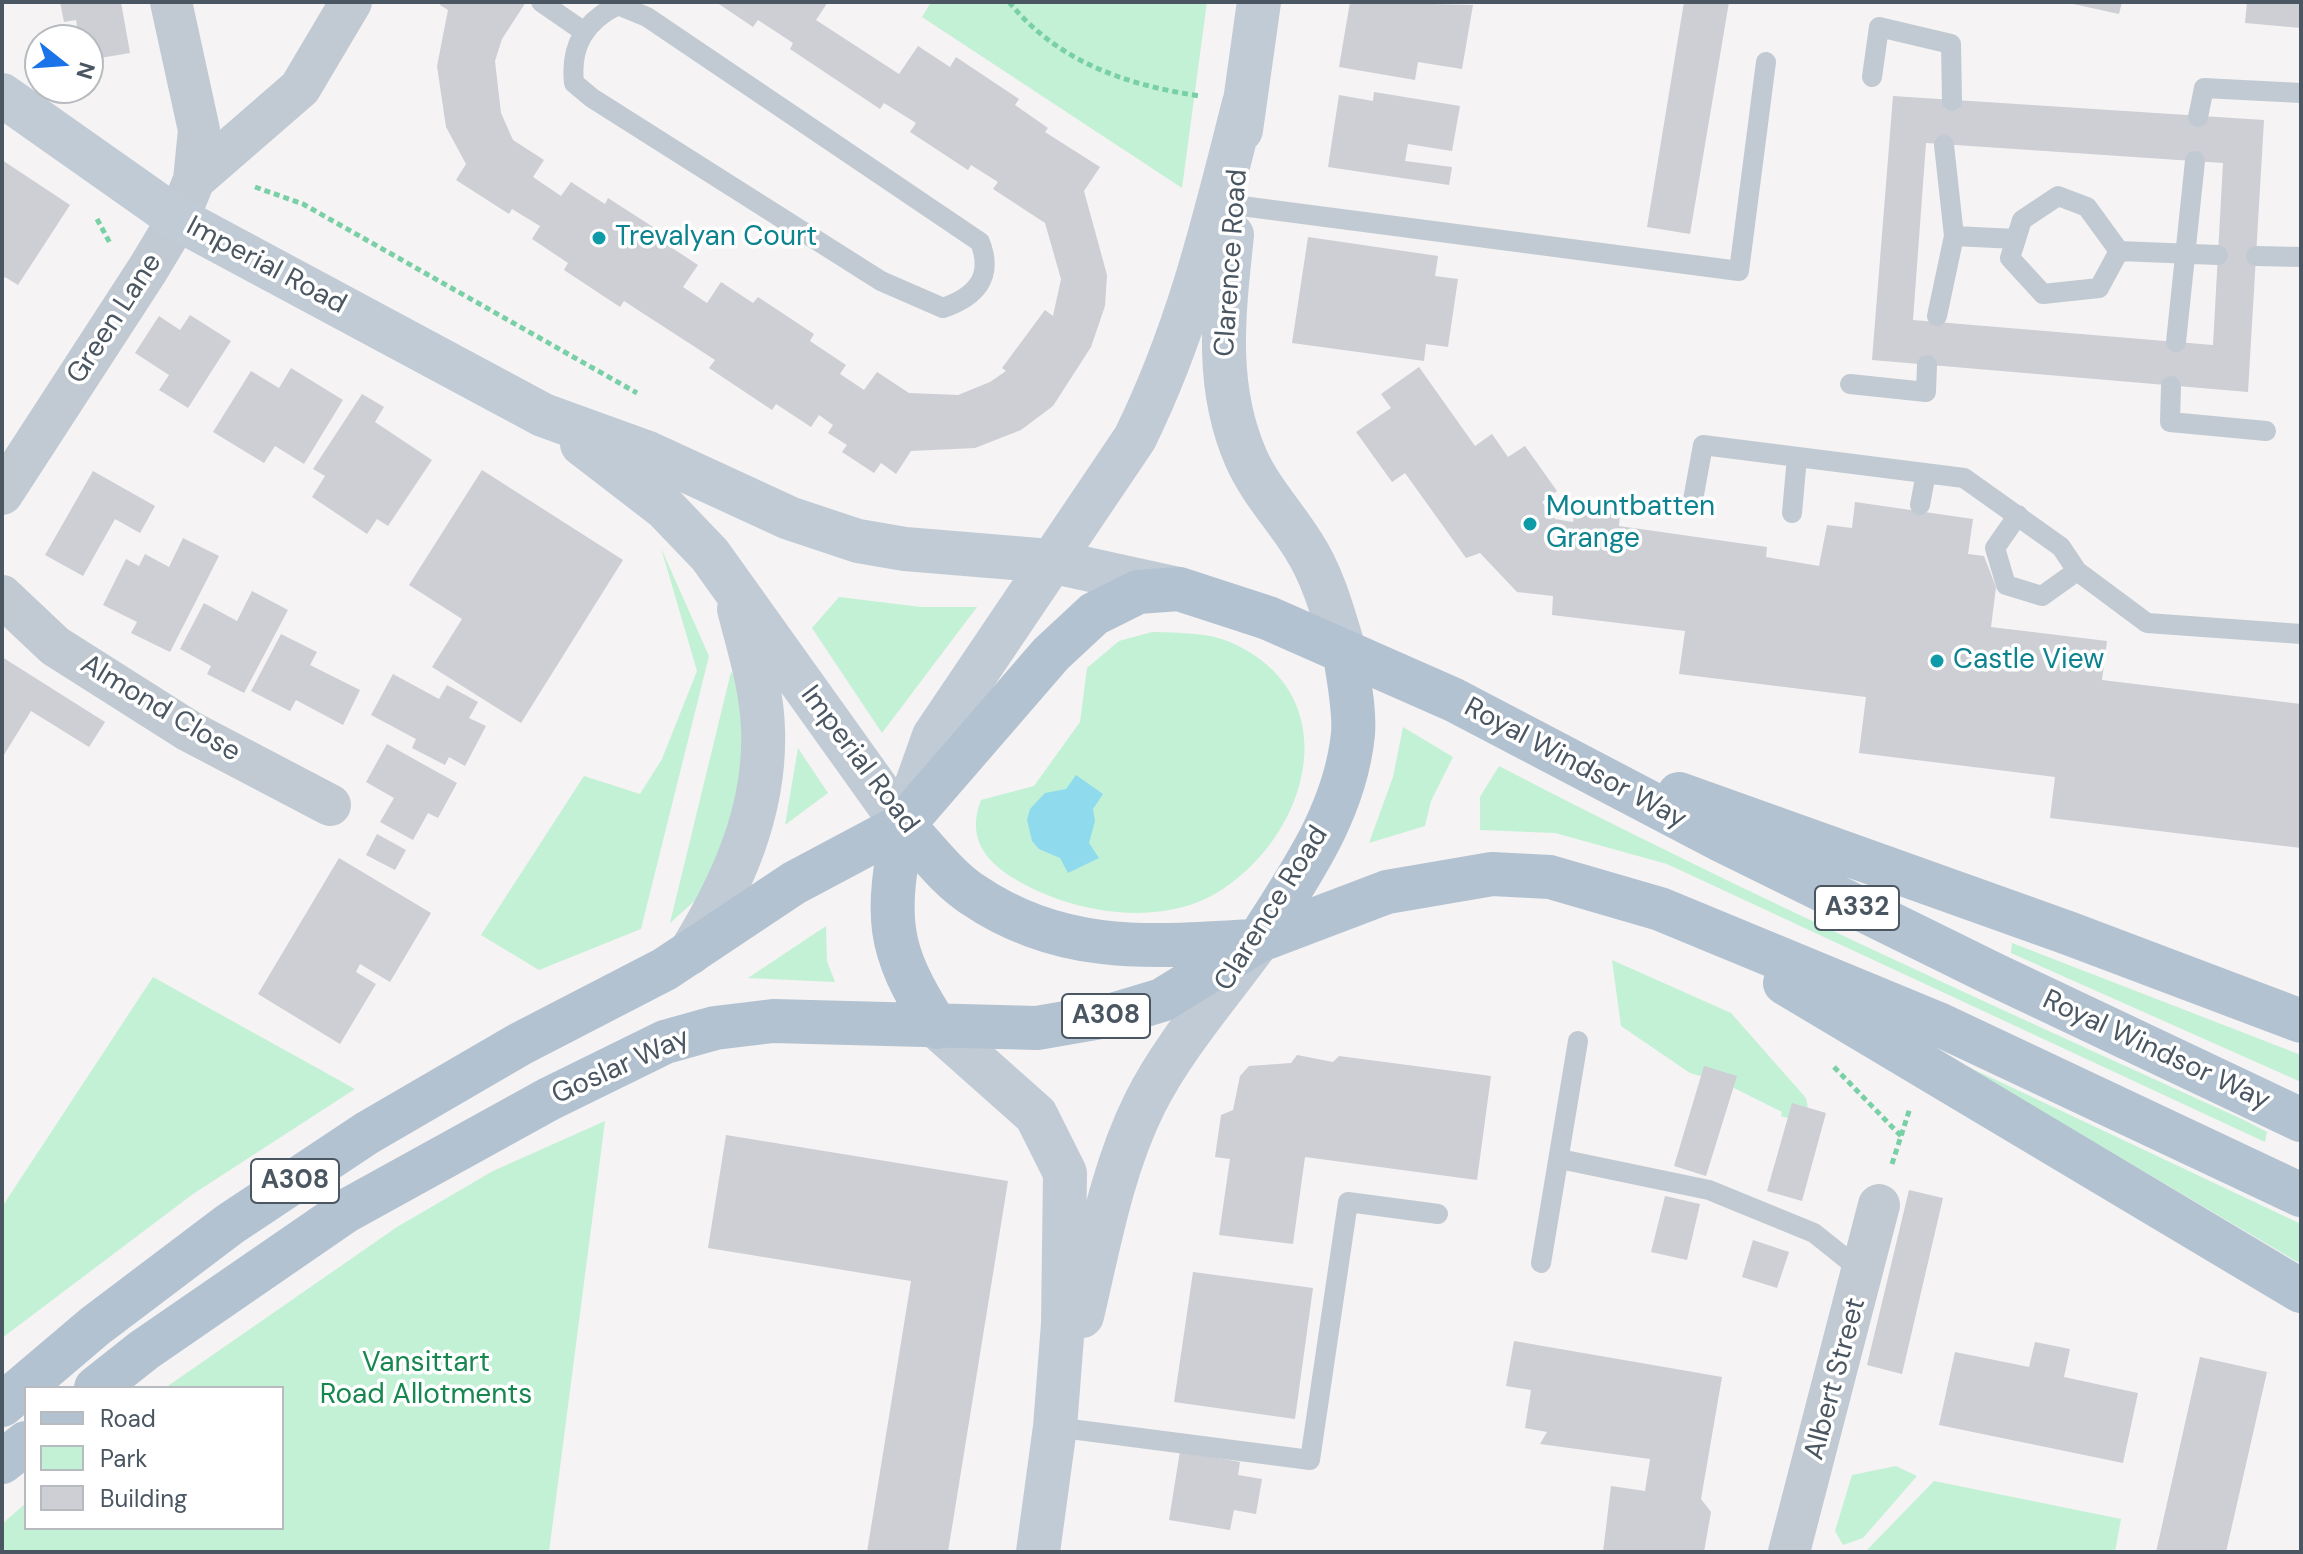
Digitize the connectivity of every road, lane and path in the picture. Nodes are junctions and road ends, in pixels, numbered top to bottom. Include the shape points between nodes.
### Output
1 (171, 2) edge
2 (351, 2) edge
3 (541, 2) edge
4 (1009, 2) edge
5 (1259, 2) edge
6 (583, 31) junction
7 (1766, 62) dead end
8 (1872, 77) dead end
9 (2301, 93) edge
10 (2, 95) edge
11 (1952, 101) dead end
12 (1244, 103) junction
13 (2198, 117) dead end
14 (1944, 145) dead end
15 (2195, 161) dead end
16 (186, 200) junction
17 (1234, 205) junction
18 (1954, 236) junction
19 (2016, 239) junction
20 (2119, 251) junction
21 (2185, 254) junction
22 (2218, 255) dead end
23 (2256, 256) dead end
24 (2301, 257) edge
25 (1937, 316) dead end
26 (2176, 342) dead end
27 (1927, 365) dead end
28 (1850, 384) dead end
29 (2171, 386) dead end
30 (637, 393) dead end
31 (543, 415) junction
32 (2266, 431) dead end
33 (1797, 457) junction
34 (1926, 473) junction
35 (2, 494) edge
36 (1693, 500) dead end
37 (1920, 505) dead end
38 (1792, 513) dead end
39 (2018, 515) junction
40 (1050, 561) junction
41 (2077, 571) junction
42 (733, 585) junction
43 (1179, 589) junction
44 (2, 596) edge
45 (2301, 634) edge
46 (1345, 653) junction
47 (1560, 753) junction
48 (330, 805) dead end
49 (893, 812) junction
50 (1693, 924) junction
51 (1258, 941) junction
52 (690, 953) junction
53 (2301, 1021) edge
54 (937, 1027) junction
55 (1578, 1041) dead end
56 (1914, 1095) dead end
57 (2301, 1120) edge
58 (1560, 1159) junction
59 (2301, 1195) edge
60 (1879, 1205) joint
61 (1438, 1214) dead end
62 (1541, 1263) dead end
63 (1864, 1273) junction
64 (2301, 1291) edge
65 (24, 1386) edge
66 (24, 1386) edge
67 (99, 1386) edge
68 (2, 1405) edge
69 (1055, 1427) junction
70 (24, 1445) edge
71 (2, 1462) edge
72 (1038, 1552) edge
73 (1789, 1552) edge

1 - 16 street via 199,130
2 - 16 street, Green Lane via 300,88
3 - 6 lane
4 - 12 path via 1078,62 1150,88
5 - 12 main road, Clarence Road
6 - 6 lane via 599,14 618,5 647,17 854,156 980,242 983,277 974,294 943,308 893,287 592,98 574,83 572,62
7 - 17 lane via 1739,271
8 - 11 lane via 1879,27 1951,44
9 - 13 lane via 2204,88
10 - 16 main road, Imperial Road
12 - 17 main road, Clarence Road
12 - 40 main road, Clarence Road via 1178,344 1135,438
14 - 18 lane
15 - 21 lane
16 - 30 path via 258,187 303,204
16 - 31 main road, Imperial Road
16 - 35 street, Green Lane
17 - 46 main road, Clarence Road via 1222,339 1226,396 1246,459 1306,549
18 - 19 lane
18 - 25 lane
19 - 20 lane via 2022,220 2058,196 2087,207
19 - 20 lane via 2010,258 2043,294 2099,288
20 - 21 lane
21 - 22 lane
21 - 26 lane
23 - 24 lane
27 - 28 lane via 1926,392
29 - 32 lane via 2170,422
31 - 40 main road, Imperial Road via 648,453 789,518 858,541
31 - 42 main road, Imperial Road via 665,508
33 - 34 lane
33 - 36 lane via 1703,445
33 - 38 lane
34 - 37 lane
34 - 39 lane via 1964,478
39 - 41 lane via 2061,547
39 - 41 lane via 1995,548 2006,585 2042,596
40 - 43 main road, Imperial Road
40 - 49 main road, Clarence Road via 934,736
41 - 45 lane via 2147,623
42 - 49 main road, Imperial Road
42 - 52 main road via 759,693 760,777 747,842 734,875
43 - 46 main road, Royal Windsor Way via 1268,618
43 - 49 main road, Royal Windsor Way via 1138,592 1094,614
44 - 48 street, Almond Close via 55,646 189,731
46 - 47 main road, Royal Windsor Way / A332
46 - 51 main road, Clarence Road via 1353,733 1341,790 1317,847
47 - 53 main road
47 - 57 main road, Royal Windsor Way / A332 via 1762,861
49 - 51 main road, Imperial Road via 971,893 1011,917 1056,934 1146,948
49 - 52 main road, A308
49 - 54 main road via 892,928 908,983
50 - 51 main road, A332 via 1550,877 1492,874 1387,892
50 - 59 main road, A332 via 1936,1023
50 - 64 main road via 1831,1013
51 - 54 main road, Goslar Way / A308 via 1162,1000 1112,1015 1037,1028
51 - 69 main road, Clarence Road via 1166,1066 1128,1141
52 - 66 main road, A308 via 367,1133 230,1224
54 - 67 main road, Goslar Way / A308 via 773,1021 715,1028 665,1042 346,1211
54 - 69 main road, Clarence Road via 1036,1115 1065,1173
55 - 58 lane
56 - 60 path
58 - 62 lane
58 - 63 lane via 1709,1190 1814,1233
60 - 63 street, Albert Street
61 - 69 lane via 1348,1202 1310,1460
63 - 73 street, Albert Street
65 - 68 main road, A308
69 - 72 main road, Clarence Road
70 - 71 main road

